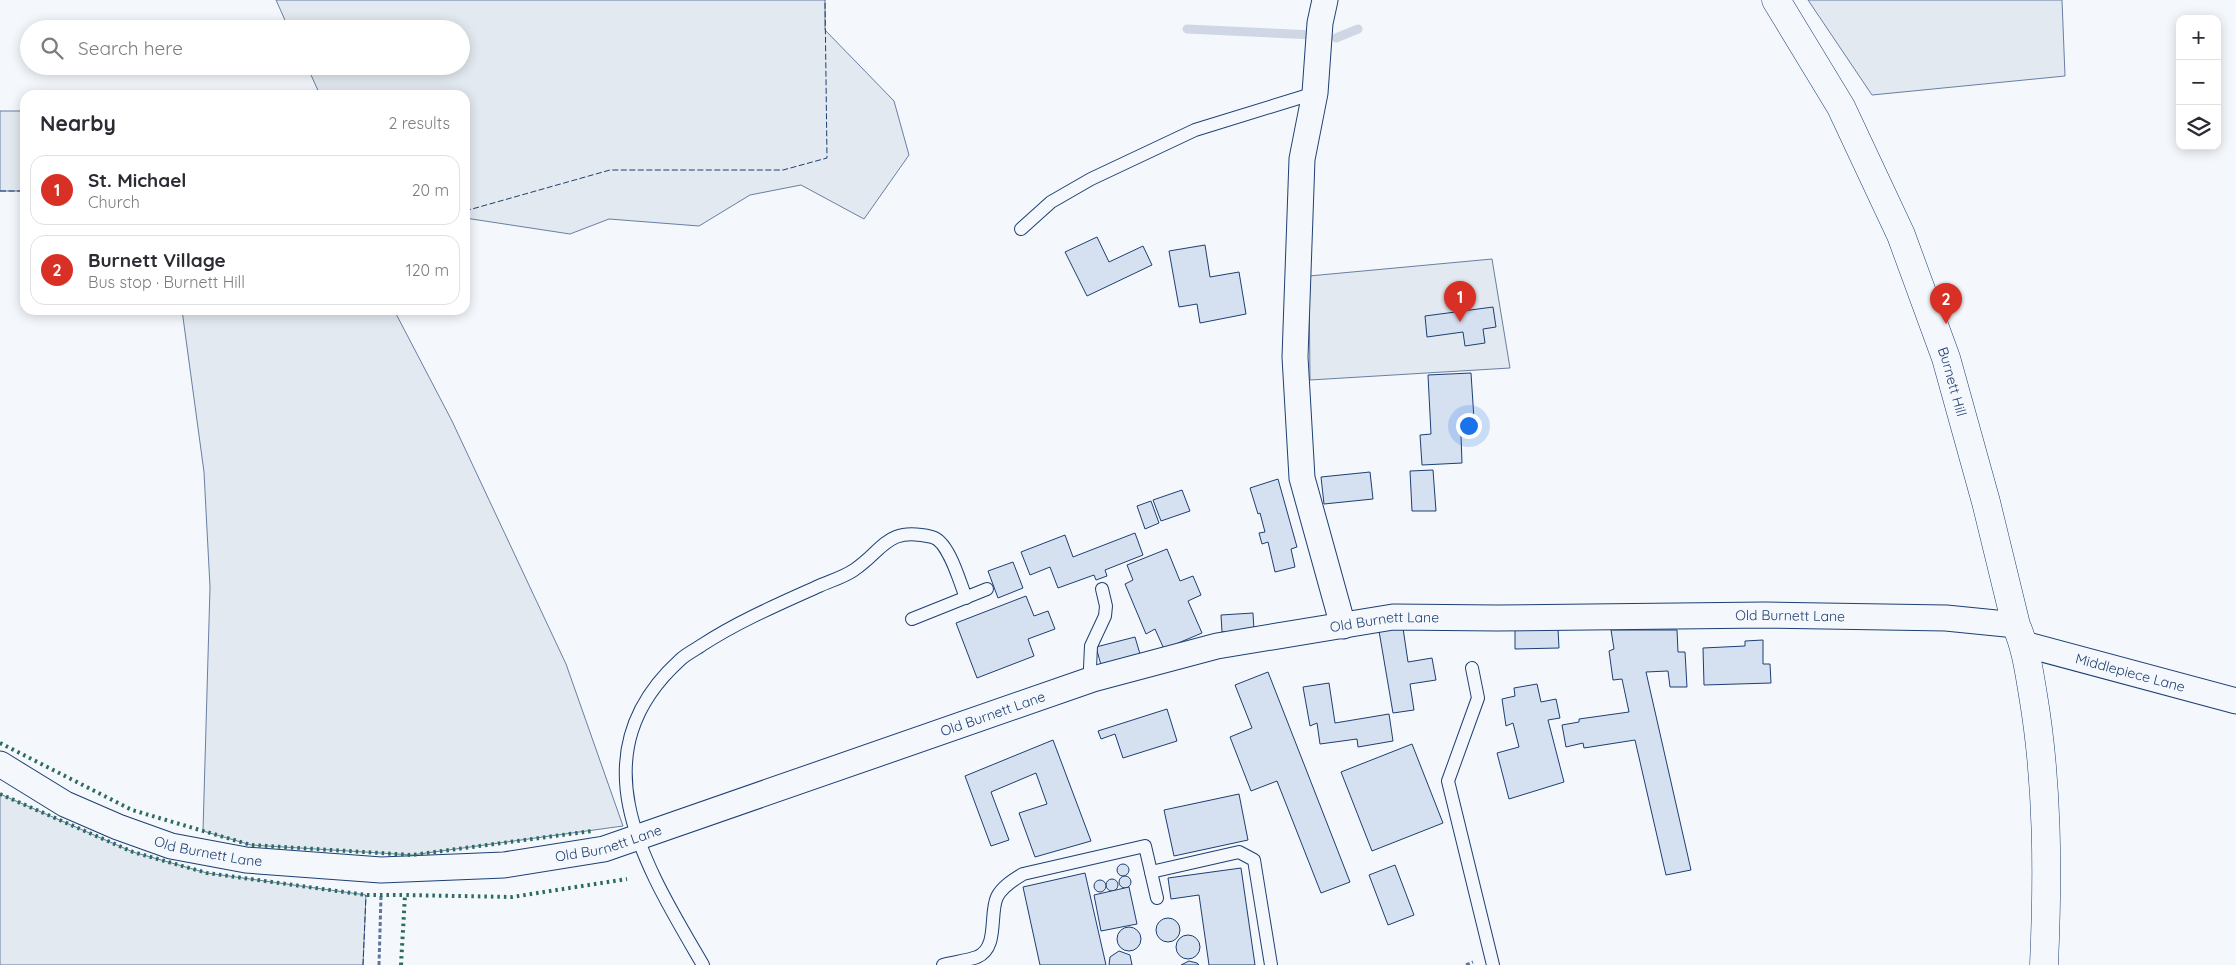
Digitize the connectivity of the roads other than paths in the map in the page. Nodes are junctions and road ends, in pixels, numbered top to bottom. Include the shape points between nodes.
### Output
1 (1325, 0) edge
2 (1776, 0) edge
3 (1315, 93) junction
4 (1022, 229) dead end
5 (987, 589) dead end
6 (1102, 589) dead end
7 (966, 598) junction
8 (912, 619) dead end
9 (1343, 626) junction
10 (2020, 635) junction
11 (1472, 668) dead end
12 (1093, 679) junction
13 (2236, 700) edge
14 (0, 764) edge
15 (637, 838) junction
16 (1151, 872) junction
17 (1157, 898) dead end
18 (703, 965) edge
19 (943, 965) edge
20 (1270, 965) edge
21 (1493, 965) edge
22 (2044, 965) edge

1 - 3 street via 1320,23
2 - 10 main road, Burnett Hill via 1841,107 1901,236 1946,358
3 - 4 lane via 1187,134 1091,179 1052,202
3 - 9 street via 1302,159 1294,357 1302,478
5 - 7 lane
6 - 12 lane via 1105,616 1091,646
7 - 8 lane
7 - 15 lane via 948,551 934,537 906,534 884,542 854,570 732,625 680,659 646,700 628,740 624,762
9 - 10 street, Old Burnett Lane via 1393,616 1765,615 1946,618
9 - 12 street, Old Burnett Lane via 1217,646
10 - 13 street, Middlepiece Lane
10 - 22 main road, Burnett Hill via 2039,729 2048,871
11 - 21 lane via 1478,698 1448,781
12 - 15 street, Old Burnett Lane
14 - 15 street, Old Burnett Lane via 64,804 118,827 171,846 246,860 380,870 504,865 604,849
15 - 18 lane via 655,883
16 - 17 lane
16 - 19 lane via 1145,846 1023,874 998,896 993,912 994,928 988,945 978,957
16 - 20 lane via 1239,852 1254,860

